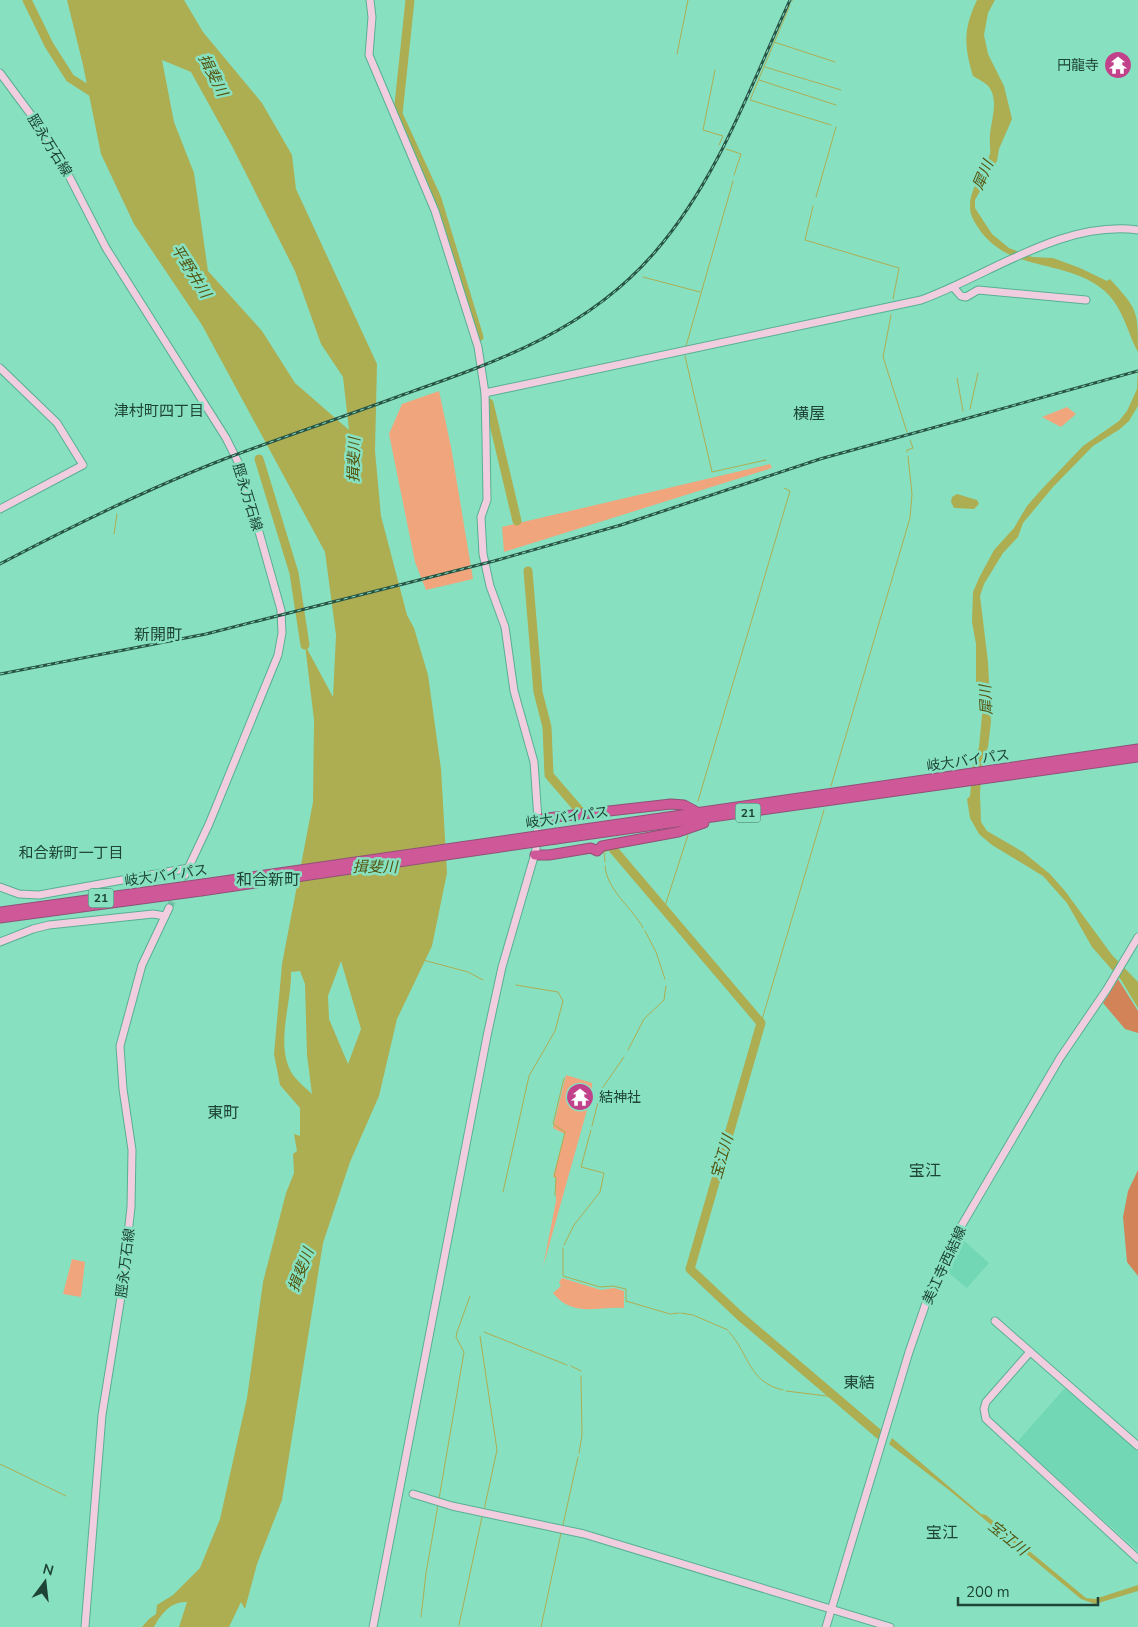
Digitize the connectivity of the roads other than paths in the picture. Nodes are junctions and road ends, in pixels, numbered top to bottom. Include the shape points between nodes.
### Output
1 (370, 0) edge
2 (0, 73) edge
3 (1138, 230) edge
4 (954, 288) junction
5 (1086, 300) dead end
6 (0, 368) edge
7 (485, 394) junction
8 (0, 509) edge
9 (1138, 750) edge
10 (1138, 757) edge
11 (1026, 769) junction
12 (938, 782) junction
13 (697, 812) junction
14 (538, 819) junction
15 (710, 819) junction
16 (557, 836) junction
17 (535, 854) junction
18 (189, 868) junction
19 (185, 875) tunnel mouth
20 (0, 887) edge
21 (202, 888) junction
22 (169, 908) tunnel mouth
23 (0, 912) edge
24 (165, 916) junction
25 (0, 918) edge
26 (1138, 937) edge
27 (0, 942) edge
28 (995, 1321) dead end
29 (1030, 1352) junction
30 (1138, 1446) edge
31 (413, 1494) dead end
32 (1138, 1559) edge
33 (832, 1609) junction
34 (85, 1627) edge
35 (372, 1627) edge
36 (826, 1627) edge
37 (890, 1627) edge

1 - 7 street via 370,55 450,254 478,347
2 - 18 street, 脛永万石線 via 52,143 106,248 226,438 241,468 281,610 282,633 278,654
3 - 4 street via 1115,228 1076,233
4 - 5 street via 966,297 978,290
4 - 7 street via 870,312
6 - 8 street via 57,423 83,465
7 - 14 street via 487,500 482,516 483,554 490,586 505,627 514,692 530,744
9 - 11 highway, 岐大バイパス / 21
10 - 11 highway, 岐大バイパス / 21
11 - 12 highway, 岐大バイパス / 21
12 - 13 highway, 岐大バイパス / 21
12 - 15 highway, 岐大バイパス / 21
13 - 14 highway via 684,805 671,804
13 - 16 highway, 岐大バイパス / 21
14 - 17 street
15 - 16 highway, 岐大バイパス / 21
15 - 17 highway via 678,832 602,846 597,851 591,848
16 - 21 highway, 岐大バイパス / 21, bridge
17 - 35 street via 502,967 487,1036
18 - 19 street, 脛永万石線
18 - 20 street via 39,896 19,894
21 - 23 highway, 岐大バイパス / 21
21 - 25 highway, 岐大バイパス / 21
22 - 24 street, 脛永万石線
24 - 27 street via 153,914 49,925
24 - 34 street, 脛永万石線 via 142,965 120,1046 132,1150 132,1207 102,1415
26 - 33 street, 美江寺西結線 via 1060,1058 956,1235 926,1303
28 - 29 street
29 - 30 street
29 - 32 street via 986,1402 986,1419
31 - 33 street via 452,1506 577,1532
33 - 36 street, 美江寺西結線
33 - 37 street

